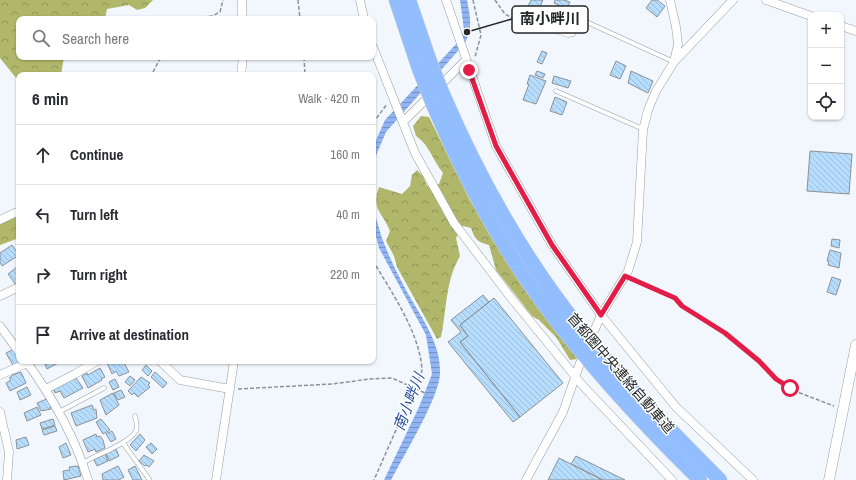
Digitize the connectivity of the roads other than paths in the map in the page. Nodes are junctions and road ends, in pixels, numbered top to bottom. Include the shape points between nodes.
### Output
1 (242, 0) edge
2 (360, 0) edge
3 (396, 0) edge
4 (409, 0) edge
5 (446, 0) edge
6 (670, 0) edge
7 (733, 0) edge
8 (766, 0) edge
9 (808, 15) edge
10 (242, 16) edge
11 (363, 16) edge
12 (541, 26) road end
13 (844, 27) edge
14 (856, 31) edge
15 (376, 54) edge
16 (243, 60) edge
17 (466, 60) junction
18 (674, 62) junction
19 (241, 72) edge
20 (556, 91) dead end
21 (437, 97) junction
22 (404, 121) junction
23 (643, 130) junction
24 (16, 212) edge
25 (0, 220) edge
26 (16, 288) edge
27 (0, 296) edge
28 (601, 315) junction
29 (0, 326) edge
30 (595, 329) dead end
31 (856, 345) edge
32 (16, 348) edge
33 (580, 362) dead end
34 (22, 364) edge
35 (27, 364) edge
36 (92, 364) edge
37 (163, 364) edge
38 (234, 364) edge
39 (0, 375) edge
40 (575, 375) junction
41 (104, 388) dead end
42 (46, 389) junction
43 (230, 389) junction
44 (59, 412) junction
45 (0, 414) edge
46 (135, 416) dead end
47 (123, 443) junction
48 (82, 463) junction
49 (149, 479) dead end
50 (7, 480) edge
51 (88, 480) edge
52 (216, 480) edge
53 (526, 480) edge
54 (672, 480) edge
55 (700, 480) edge
56 (720, 480) edge
57 (753, 480) edge
58 (829, 480) edge

1 - 10 street
2 - 11 street
3 - 21 highway, 首都圏中央連絡自動車道, bridge via 418,69
4 - 21 highway, 首都圏中央連絡自動車道, bridge via 429,59
5 - 17 street
6 - 18 street via 677,38
7 - 18 street
8 - 9 street
12 - 18 lane via 568,35 573,34 578,18
13 - 14 street
15 - 22 street
16 - 19 street
17 - 22 street
17 - 28 street via 496,146 552,245
18 - 23 street via 656,91
20 - 23 lane
21 - 55 highway, 首都圏中央連絡自動車道 via 448,139 488,218 543,303 619,395
21 - 56 highway, 首都圏中央連絡自動車道 via 527,253 578,326 629,386
22 - 40 street via 415,153 454,223
23 - 28 street via 636,242 625,276
24 - 25 street
26 - 27 street
28 - 30 street
28 - 57 street via 676,407
29 - 32 street
31 - 58 street
33 - 40 street
34 - 39 street
35 - 42 street
36 - 42 street
37 - 43 street via 180,380
38 - 43 street
40 - 53 street via 563,412
40 - 54 street
41 - 44 lane
42 - 44 street
43 - 52 street
44 - 48 street
45 - 50 street via 9,452
46 - 47 lane via 136,431
47 - 48 lane
47 - 49 lane
48 - 51 street

